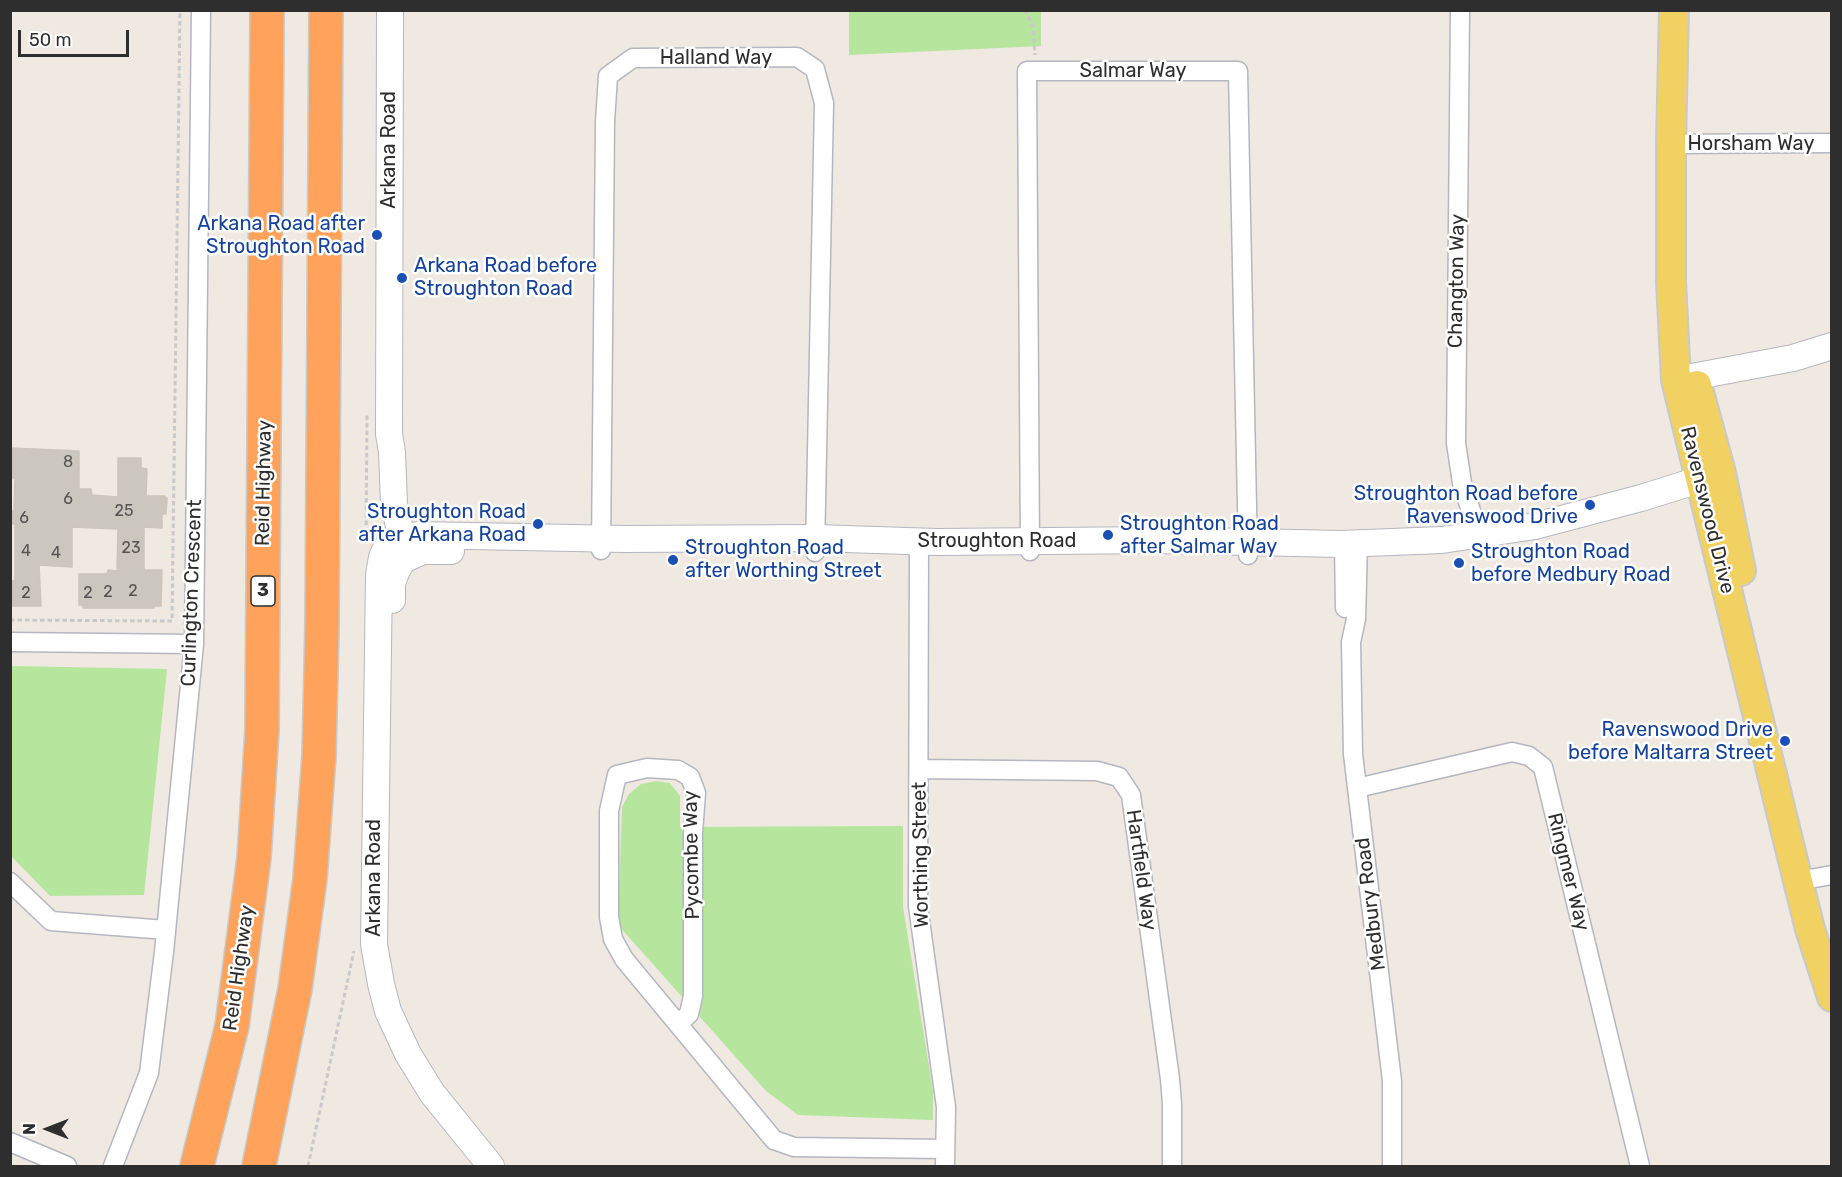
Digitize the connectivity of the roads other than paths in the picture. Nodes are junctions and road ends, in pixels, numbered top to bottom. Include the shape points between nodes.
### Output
1 (201, 10) edge
2 (267, 10) edge
3 (326, 10) edge
4 (390, 10) edge
5 (1460, 10) edge
6 (1674, 10) edge
7 (1690, 10) edge
8 (1832, 143) edge
9 (1680, 144) junction
10 (1832, 346) edge
11 (1832, 359) edge
12 (1687, 388) junction
13 (1713, 486) junction
14 (1481, 542) junction
15 (601, 544) junction
16 (815, 545) junction
17 (1030, 547) junction
18 (919, 548) junction
19 (1248, 549) junction
20 (399, 550) junction
21 (1351, 550) junction
22 (10, 642) edge
23 (194, 644) junction
24 (920, 769) junction
25 (1357, 788) junction
26 (1813, 878) edge
27 (10, 882) edge
28 (166, 930) junction
29 (1832, 952) edge
30 (1832, 997) edge
31 (678, 1024) junction
32 (10, 1142) edge
33 (945, 1158) edge
34 (67, 1167) edge
35 (113, 1167) edge
36 (197, 1167) edge
37 (259, 1167) edge
38 (491, 1167) edge
39 (509, 1167) edge
40 (1172, 1167) edge
41 (1392, 1167) edge
42 (1640, 1167) edge

1 - 23 street, Curlington Crescent
2 - 36 highway, Reid Highway / 3 via 260,753 254,858 232,1026
3 - 37 highway via 318,756 310,879 295,988
4 - 20 street, Arkana Road via 389,434 382,451 387,525
5 - 14 street, Changton Way via 1455,443 1462,483
6 - 9 main road, Ravenswood Drive
7 - 9 main road, Ravenswood Drive
8 - 9 street, Horsham Way
9 - 12 main road, Ravenswood Drive via 1672,327
10 - 12 street
11 - 12 street
12 - 13 main road, Ravenswood Drive
13 - 14 street, Stroughton Road via 1524,540
13 - 26 main road, Ravenswood Drive
14 - 21 street, Stroughton Road via 1418,554
15 - 16 street, Stroughton Road
15 - 16 street, Halland Way via 608,76 633,58 797,57 815,69 824,103
15 - 20 street, Stroughton Road
16 - 18 street, Stroughton Road
17 - 18 street, Stroughton Road
17 - 19 street, Stroughton Road
17 - 19 street, Salmar Way via 1027,71 1238,71
18 - 24 street, Worthing Street
19 - 21 street, Stroughton Road
20 - 38 street, Arkana Road via 379,575 373,901 376,960 388,1011 420,1076
20 - 39 street, Arkana Road via 392,583 387,931 391,964 403,1014 417,1043 444,1085
21 - 25 street, Medbury Road via 1356,619 1351,642
22 - 23 street
23 - 28 street, Curlington Crescent
24 - 33 street, Worthing Street via 918,906 945,1107
24 - 40 street, Hartfield Way via 1097,771 1119,777 1131,795 1170,1087
25 - 41 street, Medbury Road via 1392,1081
25 - 42 street, Ringmer Way via 1512,752 1529,756 1543,767
26 - 29 main road, Ravenswood Drive
26 - 30 main road, Ravenswood Drive via 1810,929
27 - 28 street via 51,921
28 - 35 street, Curlington Crescent via 149,1073
31 - 31 street, Pycombe Way via 689,1014 693,996 696,793 690,777 678,770 647,768 617,775 609,811 609,917 613,939 624,959
31 - 33 street, Pycombe Way via 774,1140 794,1147
32 - 34 street

